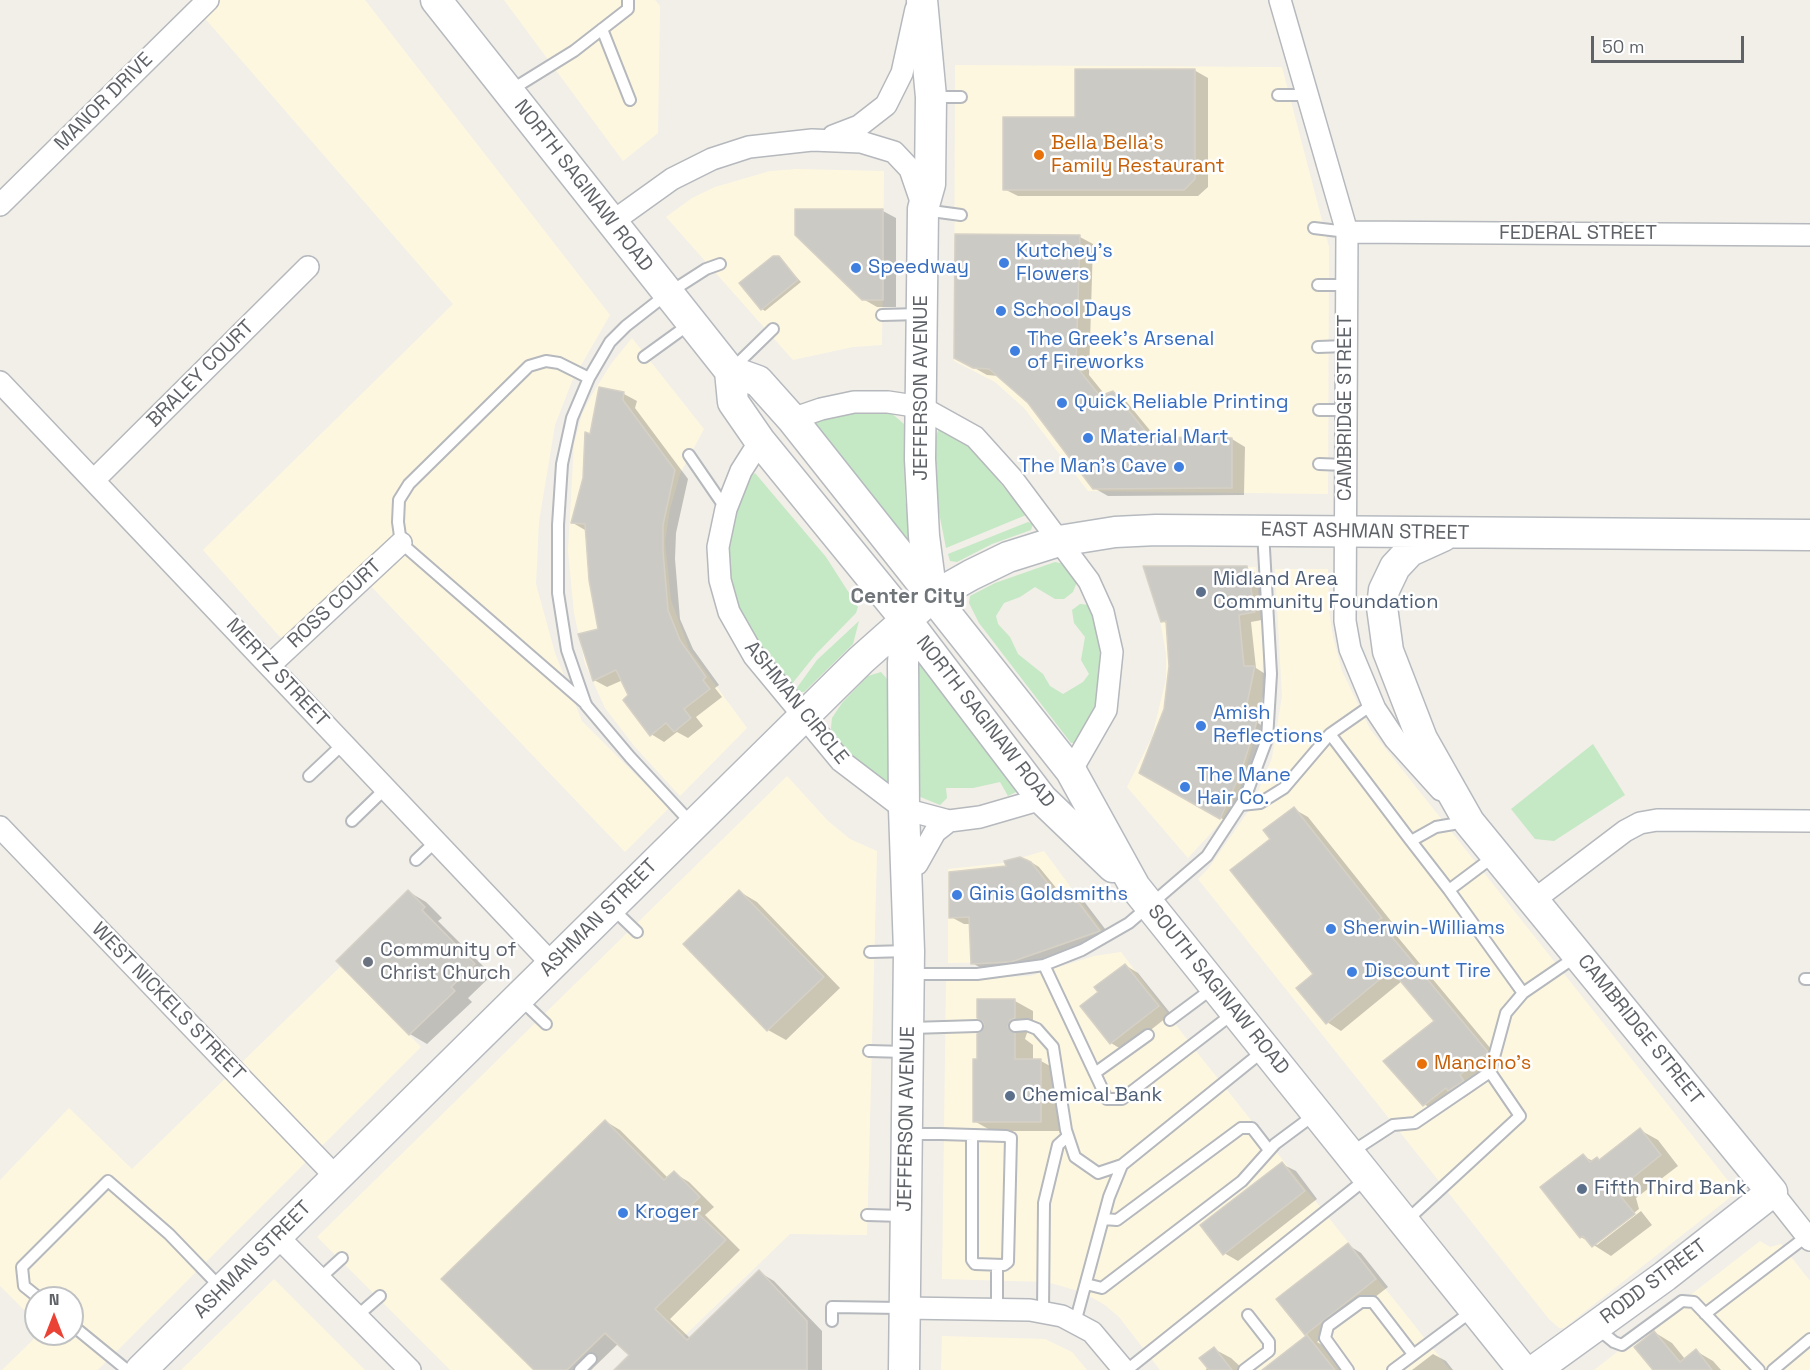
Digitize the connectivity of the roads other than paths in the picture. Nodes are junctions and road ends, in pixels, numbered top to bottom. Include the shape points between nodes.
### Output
1 (208, 0) edge
2 (628, 0) edge
3 (917, 0) edge
4 (922, 0) edge
5 (1280, 0) edge
6 (441, 2) edge
7 (602, 29) junction
8 (508, 91) junction
9 (1278, 95) dead end
10 (1306, 95) junction
11 (931, 97) junction
12 (961, 97) dead end
13 (630, 100) dead end
14 (812, 140) junction
15 (0, 204) edge
16 (923, 210) junction
17 (961, 215) dead end
18 (612, 222) junction
19 (1314, 228) dead end
20 (1347, 232) junction
21 (1810, 236) edge
22 (720, 264) dead end
23 (308, 267) dead end
24 (1318, 285) dead end
25 (1346, 285) junction
26 (667, 294) junction
27 (922, 314) junction
28 (882, 315) dead end
29 (691, 323) junction
30 (773, 329) dead end
31 (1346, 346) junction
32 (1318, 347) dead end
33 (644, 357) dead end
34 (730, 371) junction
35 (589, 378) junction
36 (0, 382) edge
37 (921, 407) junction
38 (1319, 410) dead end
39 (1346, 410) junction
40 (792, 419) junction
41 (760, 441) junction
42 (689, 454) dead end
43 (1319, 464) dead end
44 (1345, 465) junction
45 (94, 480) junction
46 (726, 509) junction
47 (1263, 531) junction
48 (1345, 532) junction
49 (1449, 533) junction
50 (1810, 535) edge
51 (1059, 541) junction
52 (401, 543) junction
53 (932, 597) junction
54 (906, 620) junction
55 (270, 665) junction
56 (1373, 704) junction
57 (586, 705) junction
58 (804, 717) junction
59 (1330, 734) junction
60 (344, 743) junction
61 (1071, 771) junction
62 (309, 776) dead end
63 (386, 788) junction
64 (1042, 799) junction
65 (1241, 805) junction
66 (904, 809) junction
67 (352, 821) dead end
68 (949, 821) junction
69 (1810, 821) edge
70 (1469, 822) junction
71 (694, 825) junction
72 (0, 827) edge
73 (436, 841) junction
74 (1411, 841) junction
75 (1496, 855) junction
76 (416, 860) dead end
77 (908, 868) junction
78 (1449, 890) junction
79 (1142, 896) junction
80 (1534, 900) junction
81 (610, 907) junction
82 (637, 932) dead end
83 (870, 952) dead end
84 (1578, 954) junction
85 (909, 962) junction
86 (552, 964) junction
87 (1044, 965) junction
88 (1215, 986) junction
89 (1523, 993) junction
90 (518, 998) junction
91 (1235, 1012) junction
92 (1170, 1020) dead end
93 (546, 1024) dead end
94 (977, 1026) dead end
95 (1015, 1026) dead end
96 (1148, 1035) dead end
97 (909, 1040) junction
98 (1266, 1049) junction
99 (869, 1051) dead end
100 (1490, 1071) junction
101 (1095, 1073) junction
102 (1317, 1113) junction
103 (907, 1134) junction
104 (972, 1135) junction
105 (1068, 1136) junction
106 (1269, 1150) junction
107 (1350, 1153) junction
108 (1122, 1166) junction
109 (336, 1177) junction
110 (1369, 1177) junction
111 (1772, 1192) junction
112 (867, 1215) dead end
113 (906, 1216) junction
114 (1103, 1219) junction
115 (1405, 1222) junction
116 (277, 1236) junction
117 (1808, 1238) edge
118 (342, 1258) dead end
119 (998, 1265) junction
120 (319, 1279) junction
121 (1086, 1284) junction
122 (24, 1286) edge
123 (222, 1290) junction
124 (380, 1296) dead end
125 (905, 1308) junction
126 (1474, 1309) junction
127 (998, 1310) junction
128 (1043, 1312) junction
129 (1248, 1314) dead end
130 (1706, 1314) junction
131 (357, 1316) junction
132 (832, 1321) dead end
133 (1075, 1323) junction
134 (1595, 1326) junction
135 (84, 1335) edge
136 (1810, 1339) edge
137 (1413, 1354) junction
138 (591, 1359) dead end
139 (127, 1370) edge
140 (141, 1370) edge
141 (410, 1370) edge
142 (580, 1370) edge
143 (904, 1370) edge
144 (1125, 1370) edge
145 (1244, 1370) edge
146 (1348, 1370) edge
147 (1393, 1370) edge
148 (1523, 1370) edge
149 (1535, 1370) edge
150 (1759, 1370) edge
151 (1773, 1370) edge

1 - 15 street, MANOR DRIVE
2 - 7 lane via 628,9
3 - 14 street via 902,73 886,105 859,126
4 - 11 street, JEFFERSON AVENUE
5 - 10 street, CAMBRIDGE STREET
6 - 8 street, NORTH SAGINAW ROAD
7 - 8 lane
7 - 13 lane
8 - 18 street, NORTH SAGINAW ROAD
9 - 10 lane
10 - 20 street, CAMBRIDGE STREET
11 - 12 lane
11 - 16 street, JEFFERSON AVENUE via 930,184
14 - 16 street via 861,142 894,152 910,169
14 - 18 street via 749,147 712,159 672,179
16 - 17 lane
16 - 27 street, JEFFERSON AVENUE
18 - 26 street, NORTH SAGINAW ROAD
19 - 20 lane
20 - 21 street, FEDERAL STREET
20 - 25 street, CAMBRIDGE STREET
22 - 26 lane
23 - 45 street, BRALEY COURT
24 - 25 lane
25 - 31 street, CAMBRIDGE STREET
26 - 29 street, NORTH SAGINAW ROAD
26 - 35 lane via 610,342
27 - 28 lane
27 - 37 street, JEFFERSON AVENUE
29 - 33 lane
29 - 34 street, NORTH SAGINAW ROAD
30 - 34 lane
31 - 32 lane
31 - 39 street, CAMBRIDGE STREET
34 - 40 street via 758,381
34 - 41 street, NORTH SAGINAW ROAD via 733,402
35 - 52 lane via 559,363 546,361 529,366 409,484 399,500
35 - 57 lane via 572,418 562,464 558,525 558,593 567,650
36 - 45 street, MERTZ STREET
37 - 40 street via 854,402
37 - 51 street via 975,437 1012,478
37 - 53 street, JEFFERSON AVENUE via 921,500
38 - 39 lane
39 - 44 street, CAMBRIDGE STREET
40 - 53 street
41 - 46 street, ASHMAN CIRCLE via 741,471
41 - 54 street, NORTH SAGINAW ROAD
42 - 46 lane
43 - 44 lane
44 - 48 street, CAMBRIDGE STREET
45 - 55 street, MERTZ STREET
46 - 58 street, ASHMAN CIRCLE via 718,548 720,580 729,612 754,656
47 - 48 street, EAST ASHMAN STREET
47 - 51 street, EAST ASHMAN STREET via 1136,531
47 - 65 lane via 1270,710 1267,739
48 - 49 street, EAST ASHMAN STREET
48 - 56 street, CAMBRIDGE STREET via 1345,621 1359,677
49 - 50 street, EAST ASHMAN STREET
49 - 70 street, CAMBRIDGE STREET via 1410,551 1399,562 1388,578 1382,607 1388,651 1408,707
51 - 53 street, EAST ASHMAN STREET via 1008,557
51 - 61 street via 1093,591 1103,612 1112,652 1106,710
52 - 55 street, ROSS COURT
52 - 57 lane
53 - 54 street, ASHMAN STREET
53 - 61 street, SOUTH SAGINAW ROAD
54 - 58 street, ASHMAN STREET
54 - 64 street, NORTH SAGINAW ROAD
54 - 66 street, JEFFERSON AVENUE
55 - 60 street, MERTZ STREET
56 - 59 lane
56 - 70 street, CAMBRIDGE STREET via 1395,739
57 - 71 lane
58 - 66 street, ASHMAN CIRCLE via 841,762
58 - 71 street, ASHMAN STREET
59 - 65 lane via 1284,788 1260,803
59 - 74 lane
60 - 62 lane
60 - 63 street, MERTZ STREET
61 - 79 street, SOUTH SAGINAW ROAD
63 - 67 lane
63 - 73 street, MERTZ STREET
64 - 68 street, ASHMAN CIRCLE via 980,817
64 - 79 street, NORTH SAGINAW ROAD
65 - 79 lane via 1207,856
66 - 68 street, ASHMAN CIRCLE
66 - 77 street, JEFFERSON AVENUE
68 - 77 street via 931,837 917,864
69 - 80 street via 1657,820 1641,824 1625,831
70 - 74 lane via 1436,827
70 - 75 street, CAMBRIDGE STREET
71 - 81 street, ASHMAN STREET
72 - 109 street, WEST NICKELS STREET
73 - 76 lane
73 - 86 street, MERTZ STREET
74 - 78 lane
75 - 78 lane
75 - 80 street, CAMBRIDGE STREET
77 - 85 street, JEFFERSON AVENUE
78 - 89 lane
79 - 87 lane via 1112,934
79 - 88 street, SOUTH SAGINAW ROAD
80 - 84 street, CAMBRIDGE STREET
81 - 82 lane
81 - 86 street, ASHMAN STREET
83 - 85 lane
84 - 89 lane
84 - 111 street, CAMBRIDGE STREET
85 - 87 lane via 977,974
85 - 97 street, JEFFERSON AVENUE
86 - 90 street, ASHMAN STREET
87 - 101 lane
88 - 91 street, SOUTH SAGINAW ROAD
88 - 92 lane
89 - 100 lane via 1506,1013
90 - 93 lane
90 - 109 street, ASHMAN STREET
91 - 98 street, SOUTH SAGINAW ROAD
91 - 101 lane via 1122,1100 1107,1099
94 - 97 lane
95 - 105 lane via 1037,1029 1053,1047
96 - 101 lane
97 - 99 lane
97 - 103 street, JEFFERSON AVENUE
98 - 102 street, SOUTH SAGINAW ROAD
98 - 108 lane
100 - 107 lane via 1415,1123 1392,1125
100 - 115 lane via 1520,1116
102 - 106 lane
102 - 107 street, SOUTH SAGINAW ROAD
103 - 104 lane
103 - 113 street, JEFFERSON AVENUE
104 - 119 lane via 972,1260 975,1264
104 - 119 lane via 1011,1138 1008,1262
105 - 108 lane via 1075,1157 1098,1173
105 - 128 lane via 1058,1145 1044,1203
106 - 114 lane via 1252,1128 1241,1128 1117,1220
106 - 121 lane via 1242,1181 1102,1288
107 - 110 street, SOUTH SAGINAW ROAD
108 - 114 lane
109 - 116 street, ASHMAN STREET
110 - 115 street, SOUTH SAGINAW ROAD
110 - 144 lane
111 - 117 street, CAMBRIDGE STREET
111 - 134 street, RODD STREET
112 - 113 lane
113 - 125 street, JEFFERSON AVENUE
114 - 121 lane
115 - 126 street, SOUTH SAGINAW ROAD
116 - 120 street
116 - 123 street, ASHMAN STREET
117 - 130 lane
118 - 120 lane
119 - 127 lane
120 - 131 street
121 - 133 lane
122 - 123 lane via 22,1267 108,1181 169,1234
123 - 140 street, ASHMAN STREET
124 - 131 lane
125 - 127 street
125 - 132 lane via 832,1307
125 - 143 street, JEFFERSON AVENUE
126 - 137 lane
126 - 148 street, SOUTH SAGINAW ROAD
127 - 128 street
128 - 133 street
129 - 145 lane via 1269,1342 1269,1351
130 - 134 lane via 1694,1302 1682,1301 1622,1345
130 - 150 lane
131 - 141 street
133 - 144 street via 1092,1332
134 - 149 street, RODD STREET
135 - 139 lane
136 - 151 lane
137 - 146 lane via 1373,1302 1361,1302 1328,1326 1325,1338
137 - 147 lane
138 - 142 lane

